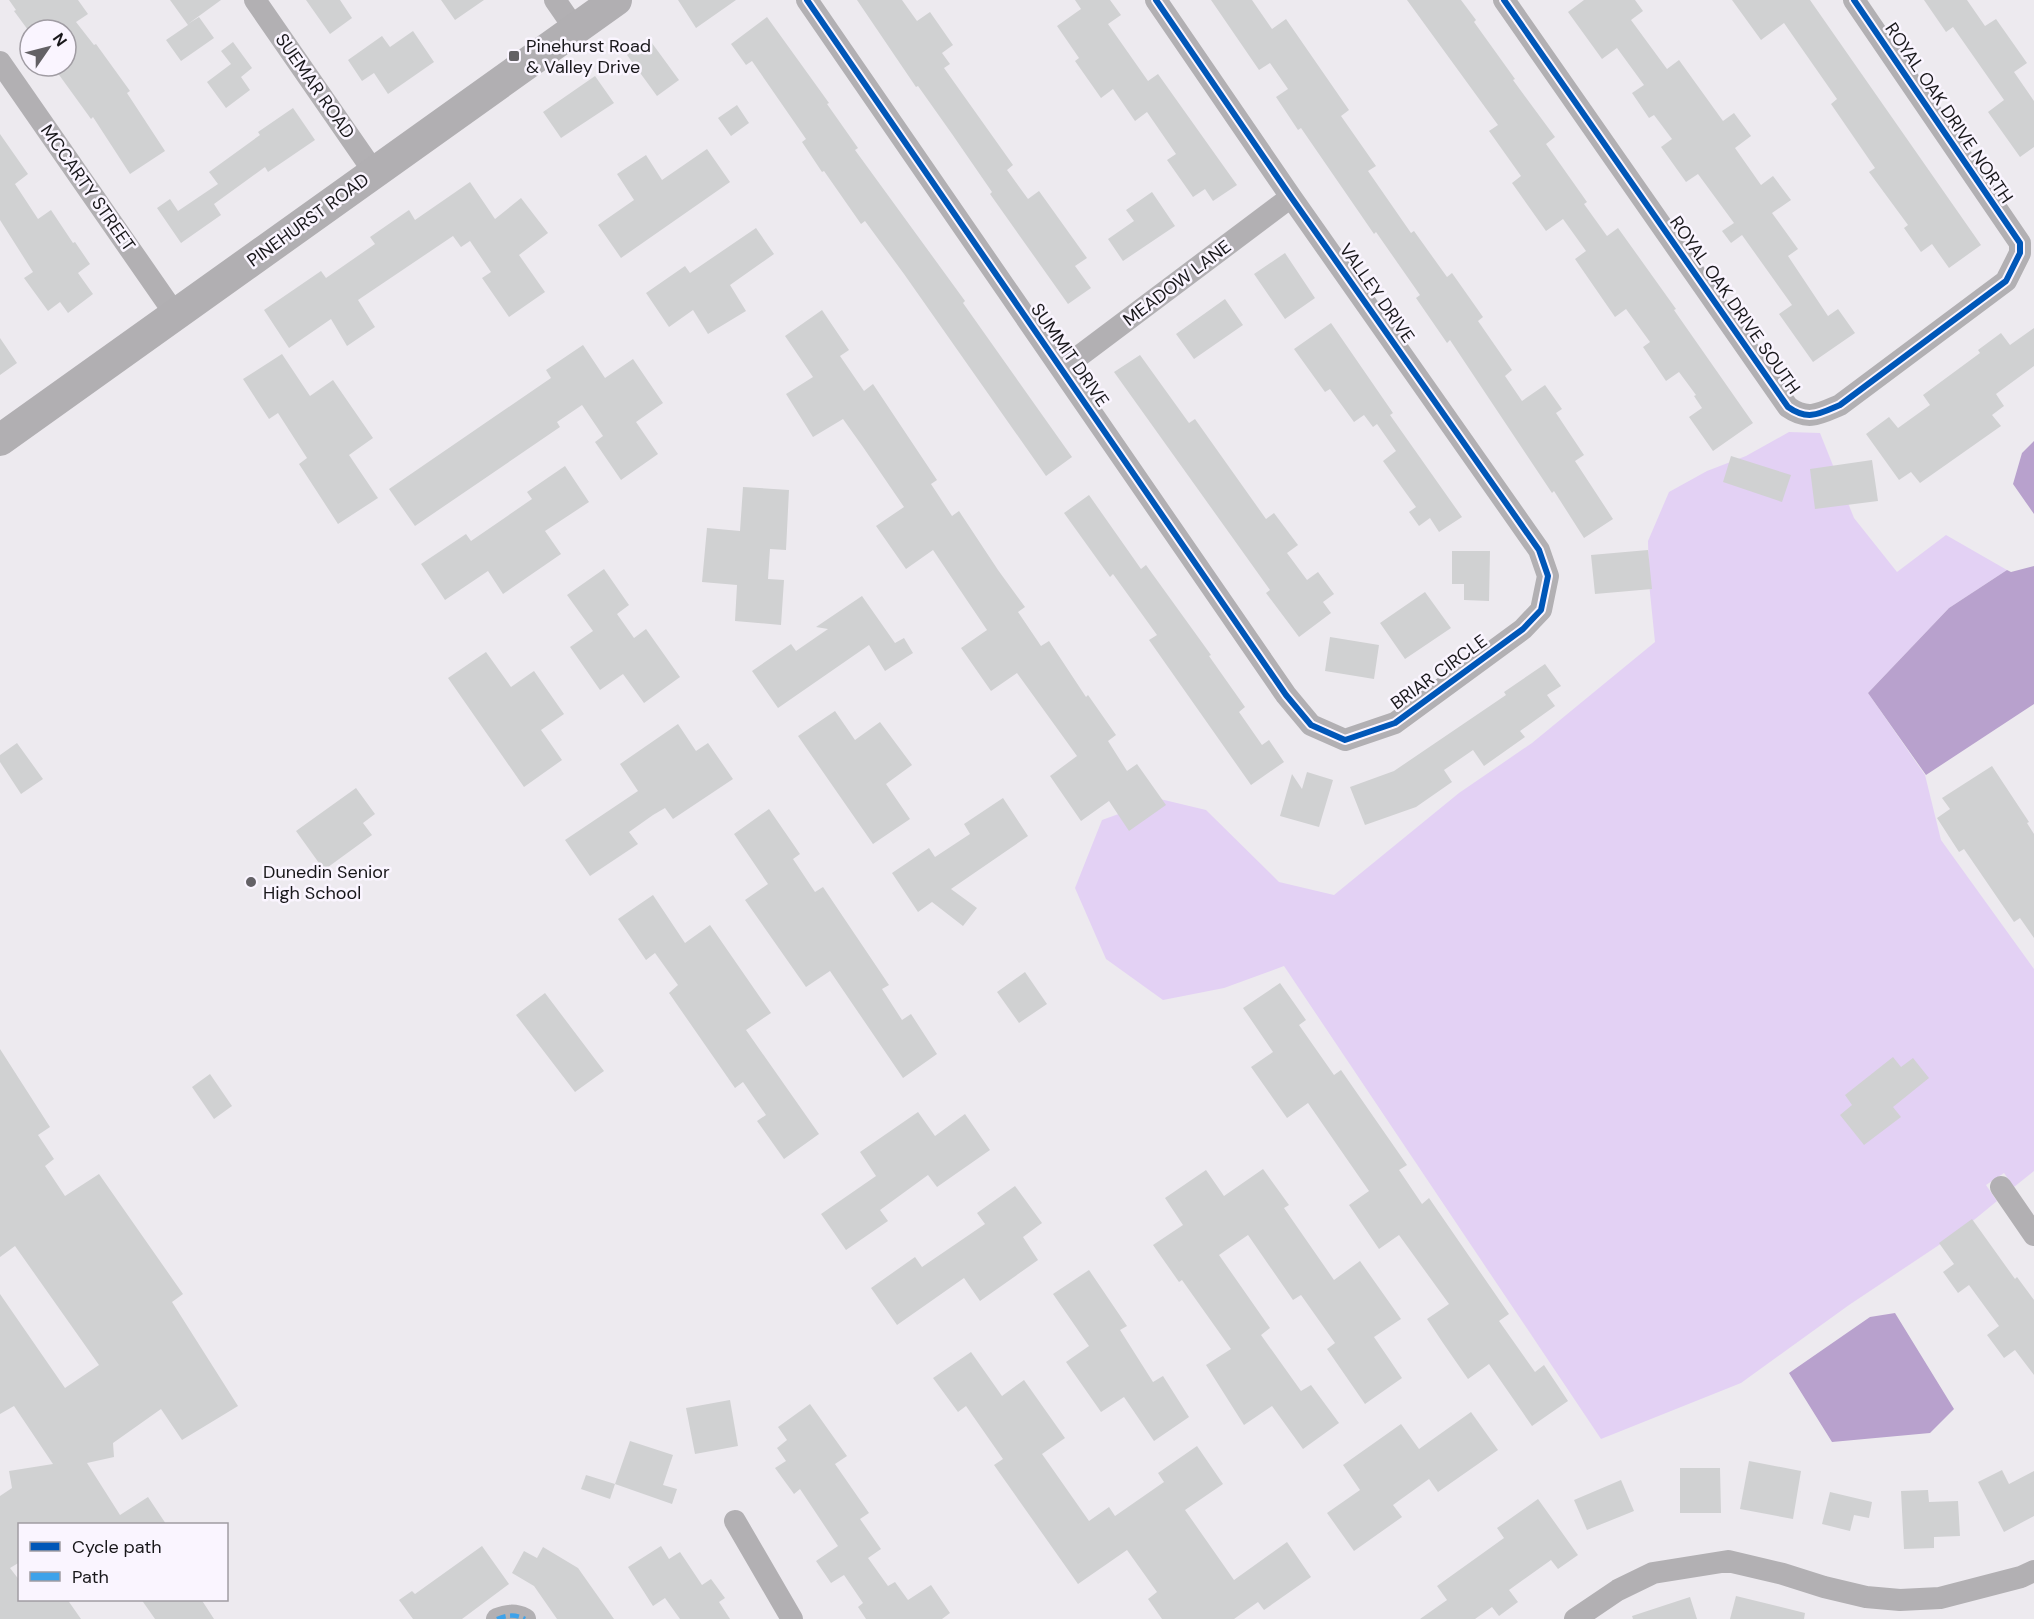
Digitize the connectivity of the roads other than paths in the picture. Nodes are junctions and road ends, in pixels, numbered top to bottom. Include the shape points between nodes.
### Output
1 (255, 0) edge
2 (555, 0) edge
3 (616, 0) edge
4 (807, 0) edge
5 (1156, 0) edge
6 (1504, 0) edge
7 (1854, 0) edge
8 (575, 29) junction
9 (0, 62) edge
10 (374, 172) junction
11 (1291, 197) junction
12 (2020, 243) joint
13 (175, 314) junction
14 (1062, 369) junction
15 (0, 440) edge
16 (1541, 610) joint
17 (1311, 725) joint
18 (2001, 1187) dead end
19 (2034, 1235) edge
20 (735, 1521) dead end
21 (2034, 1570) edge
22 (497, 1619) edge
23 (525, 1619) edge
24 (792, 1619) edge
25 (1575, 1619) edge

1 - 10 street, SUEMAR ROAD
2 - 8 street
3 - 8 street, PINEHURST ROAD
4 - 14 street, SUMMIT DRIVE
5 - 11 street, VALLEY DRIVE
6 - 12 street, ROYAL OAK DRIVE SOUTH via 1788,407 1798,414 1817,416 1840,405 2006,281 2020,253
7 - 12 street, ROYAL OAK DRIVE NORTH
8 - 10 street, PINEHURST ROAD
9 - 13 street, MCCARTY STREET
10 - 13 street, PINEHURST ROAD
11 - 14 street, MEADOW LANE
11 - 16 street, VALLEY DRIVE via 1539,550 1548,576
13 - 15 street, PINEHURST ROAD
14 - 17 street, SUMMIT DRIVE via 1286,695
16 - 17 street, BRIAR CIRCLE via 1523,629 1395,723 1345,740
18 - 19 street
20 - 24 street
21 - 25 street via 1940,1598 1900,1600 1856,1595 1728,1561 1653,1573 1618,1590
22 - 23 street

